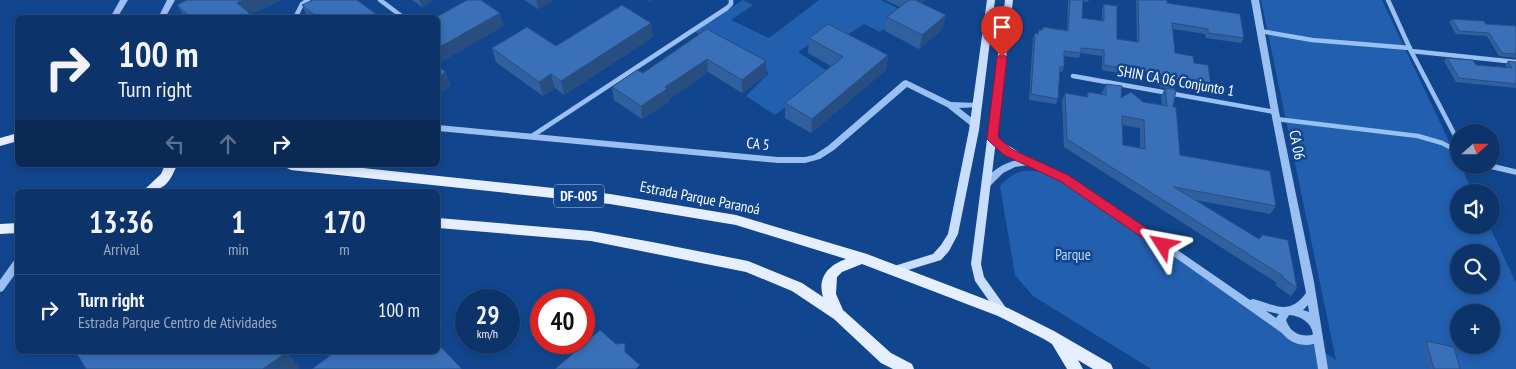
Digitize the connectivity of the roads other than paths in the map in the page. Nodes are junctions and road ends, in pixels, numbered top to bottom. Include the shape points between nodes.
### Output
1 (124, 0) edge
2 (171, 0) edge
3 (308, 0) edge
4 (380, 0) edge
5 (731, 0) edge
6 (991, 0) edge
7 (1009, 0) edge
8 (1255, 0) edge
9 (1388, 0) edge
10 (115, 15) edge
11 (163, 15) edge
12 (296, 15) edge
13 (400, 15) edge
14 (1260, 31) junction
15 (1410, 50) junction
16 (1516, 62) edge
17 (1073, 76) dead end
18 (950, 105) junction
19 (976, 106) junction
20 (1275, 115) junction
21 (974, 124) junction
22 (1450, 126) edge
23 (440, 128) edge
24 (532, 136) junction
25 (15, 139) edge
26 (992, 139) junction
27 (0, 142) edge
28 (1450, 147) edge
29 (1028, 162) junction
30 (170, 167) edge
31 (310, 167) edge
32 (1500, 168) edge
33 (1516, 172) edge
34 (986, 185) junction
35 (152, 189) edge
36 (440, 223) edge
37 (15, 228) edge
38 (0, 229) edge
39 (862, 258) junction
40 (15, 266) edge
41 (895, 270) junction
42 (0, 288) edge
43 (1310, 295) junction
44 (1246, 301) junction
45 (1289, 311) junction
46 (1002, 312) junction
47 (838, 315) junction
48 (1285, 330) junction
49 (1317, 330) junction
50 (1050, 335) junction
51 (907, 369) edge
52 (1076, 369) edge
53 (1106, 369) edge
54 (1323, 369) edge

1 - 10 street
2 - 11 street
3 - 12 street
4 - 13 street
5 - 24 street via 727,8
6 - 19 main road
7 - 26 main road
8 - 14 street, CA 06
9 - 15 street
14 - 15 street
14 - 20 street, CA 06
15 - 16 street
15 - 22 street
17 - 20 street, SHIN CA 06 Conjunto 1
18 - 19 street, CA 5
18 - 21 street, CA 5
18 - 24 street, CA 5 via 906,83 831,148 805,160
19 - 21 main road
20 - 28 street, SHIN CA 06 Conjunto 1 via 1418,136
20 - 43 street, CA 06
21 - 41 main road via 953,234 936,257
23 - 24 street, CA 5
25 - 27 main road
26 - 29 street
26 - 34 main road
29 - 34 street via 997,171
29 - 44 street via 1064,178
30 - 35 main road via 166,178
31 - 39 main road, Estrada Parque Paranoá / DF-005 via 610,199 707,214 773,230
32 - 33 street
34 - 46 main road via 977,272
36 - 47 main road via 591,236 712,259 770,275 797,287
37 - 38 main road
39 - 41 main road, Estrada Parque Paranoá / DF-005
39 - 47 main road via 837,268 830,275 829,294
40 - 42 street
41 - 46 main road, Estrada Parque Paranoá / DF-005
43 - 45 street via 1302,305
43 - 49 street, CA 06
44 - 45 street
44 - 48 street
45 - 48 street via 1281,319
45 - 49 street via 1306,315
46 - 50 main road, Estrada Parque Paranoá / DF-005
47 - 51 main road via 886,358
48 - 49 street via 1304,341 1310,341
49 - 54 street
50 - 52 main road
50 - 53 main road, Estrada Parque Paranoá / DF-005

